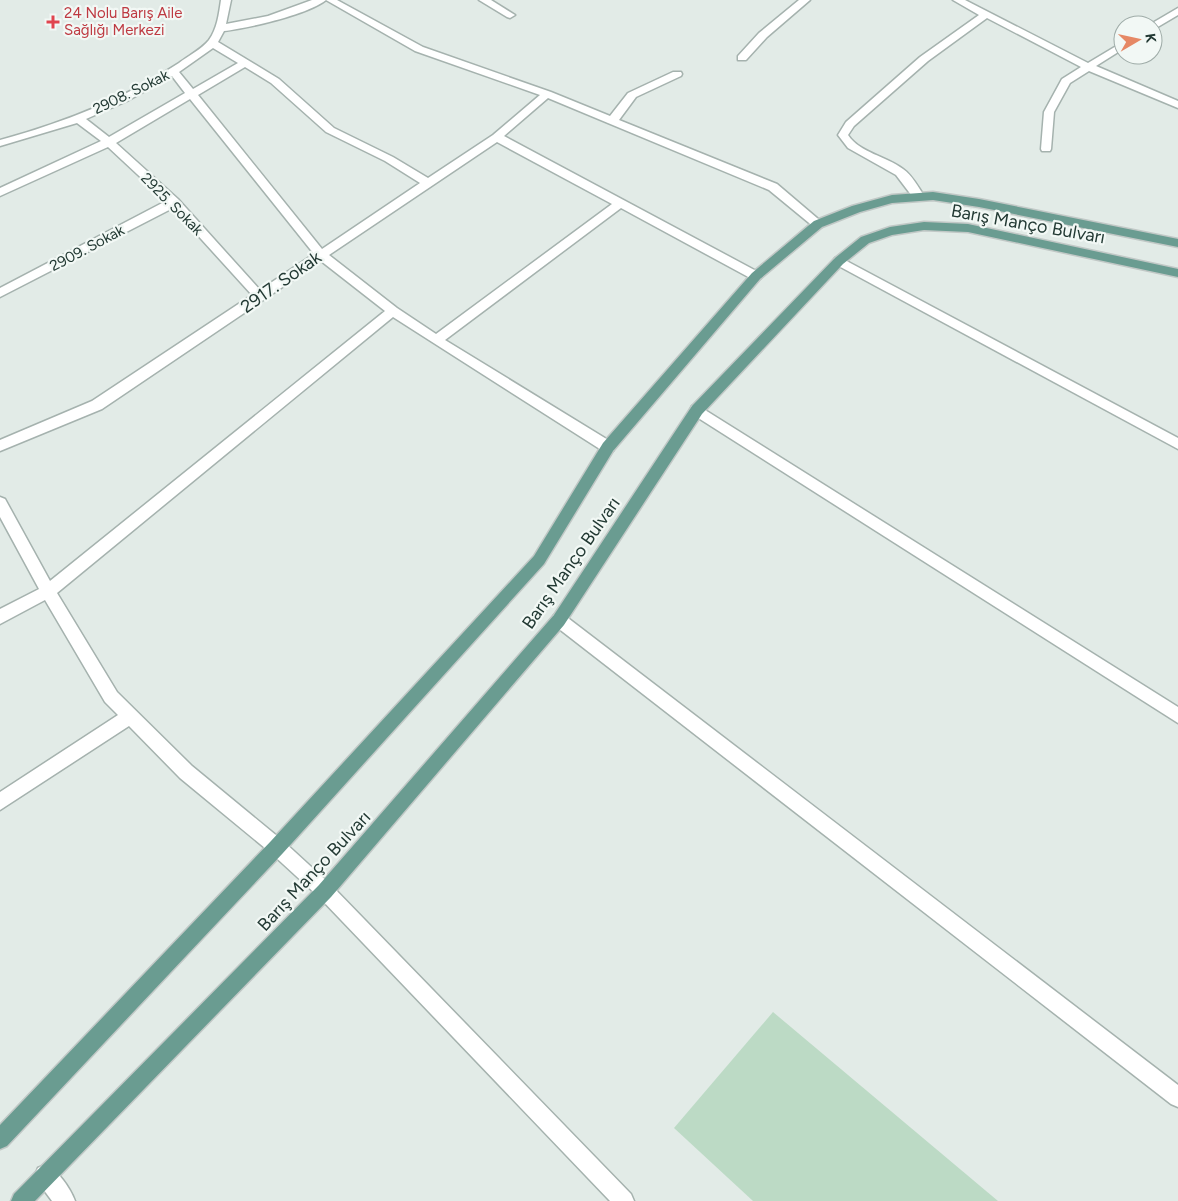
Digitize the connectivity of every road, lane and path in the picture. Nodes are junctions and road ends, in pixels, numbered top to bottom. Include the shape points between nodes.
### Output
1 (226, 0) edge
2 (321, 0) edge
3 (330, 0) edge
4 (484, 0) edge
5 (805, 0) edge
6 (958, 0) edge
7 (1178, 11) edge
8 (510, 15) dead end
9 (985, 15) junction
10 (1163, 20) edge
11 (219, 28) junction
12 (212, 43) junction
13 (1113, 51) edge
14 (742, 58) dead end
15 (246, 62) junction
16 (1088, 66) junction
17 (173, 71) junction
18 (678, 74) dead end
19 (191, 94) junction
20 (547, 94) junction
21 (1178, 105) edge
22 (77, 118) junction
23 (612, 121) junction
24 (497, 137) junction
25 (109, 142) junction
26 (0, 143) edge
27 (1046, 149) dead end
28 (427, 183) junction
29 (0, 192) edge
30 (919, 197) junction
31 (174, 202) junction
32 (621, 203) junction
33 (818, 224) junction
34 (1178, 243) edge
35 (320, 254) junction
36 (838, 261) junction
37 (1178, 273) edge
38 (756, 276) junction
39 (0, 293) edge
40 (260, 297) junction
41 (393, 310) junction
42 (436, 340) junction
43 (697, 410) junction
44 (1178, 444) edge
45 (0, 446) edge
46 (608, 447) junction
47 (0, 503) edge
48 (48, 590) junction
49 (0, 617) edge
50 (559, 620) junction
51 (130, 716) junction
52 (1178, 716) edge
53 (0, 802) edge
54 (277, 847) junction
55 (325, 891) junction
56 (1178, 1097) edge
57 (0, 1139) edge
58 (45, 1175) junction
59 (21, 1201) edge
60 (65, 1201) edge
61 (624, 1201) edge

1 - 11 street, 2908. Sokak
2 - 11 street via 261,23
3 - 20 street via 419,49
4 - 8 street
5 - 14 street via 763,35
6 - 9 street
7 - 10 street
9 - 16 street
9 - 30 street via 924,59 850,124 843,135 852,146 901,172
11 - 12 street, 2908. Sokak
12 - 15 street
12 - 17 street, 2908. Sokak
13 - 16 street
15 - 19 street
15 - 28 street via 275,81 330,130 389,159
16 - 21 street
16 - 27 street via 1066,81 1049,112
17 - 19 street
17 - 22 street, 2908. Sokak via 132,94
18 - 23 street via 632,95
19 - 25 street
19 - 35 street
20 - 23 street
20 - 24 street, 2917. Sokak
22 - 25 street, 2925. Sokak
22 - 26 street, 2908. Sokak
23 - 33 street via 773,187
24 - 28 street, 2917. Sokak
24 - 32 street
25 - 29 street
25 - 31 street, 2925. Sokak
28 - 35 street, 2917. Sokak
30 - 33 main road, Barış Manço Bulvarı via 892,199 856,208
30 - 34 main road, Barış Manço Bulvarı via 979,203
31 - 39 street, 2909. Sokak
31 - 40 street, 2925. Sokak
32 - 38 street
32 - 42 street
33 - 38 main road, Barış Manço Bulvarı
35 - 40 street, 2917. Sokak
35 - 41 street
36 - 37 main road, Barış Manço Bulvarı via 864,240 890,231 924,226 968,228
36 - 43 main road, Barış Manço Bulvarı
36 - 44 street
38 - 46 main road, Barış Manço Bulvarı
40 - 45 street, 2917. Sokak via 97,405
41 - 42 street
41 - 48 street
42 - 46 street
43 - 50 main road, Barış Manço Bulvarı
43 - 52 street
46 - 54 main road, Barış Manço Bulvarı via 539,560
47 - 48 street
48 - 49 street
48 - 51 street via 111,697
50 - 55 main road, Barış Manço Bulvarı
50 - 56 street
51 - 53 street
51 - 54 street via 186,772
54 - 55 street
54 - 57 main road, Barış Manço Bulvarı
55 - 58 main road, Barış Manço Bulvarı
55 - 61 street
58 - 59 main road, Barış Manço Bulvarı
58 - 60 street

